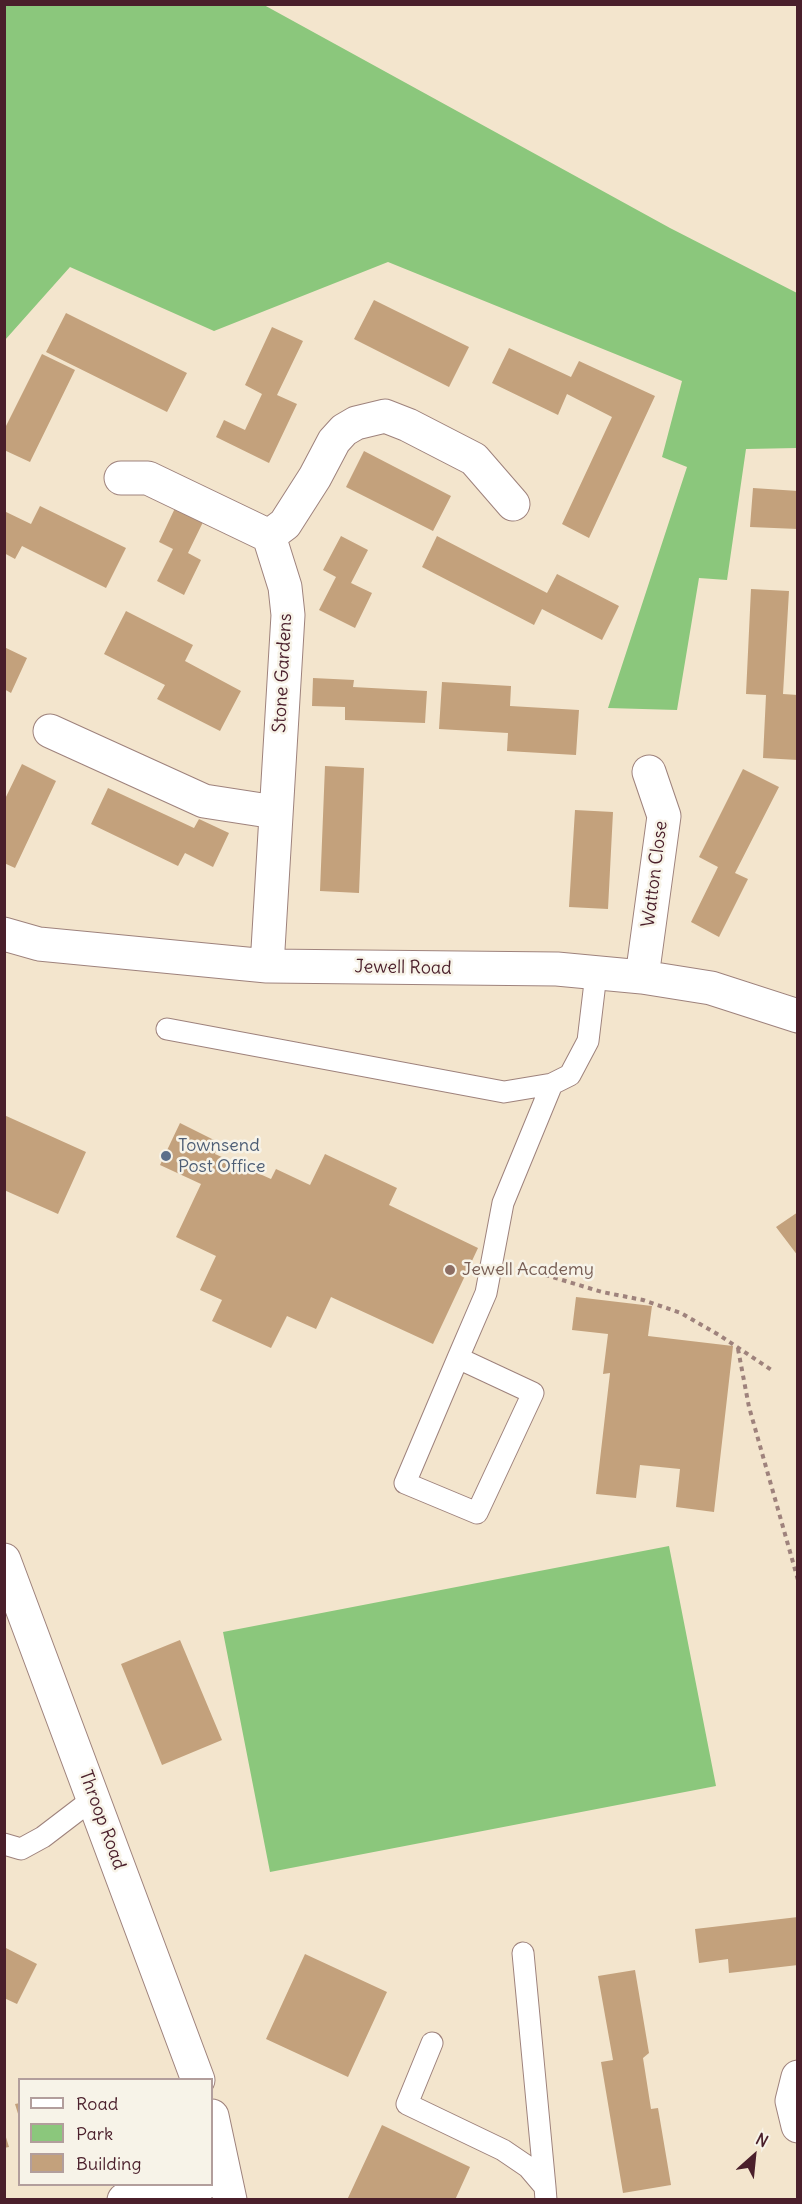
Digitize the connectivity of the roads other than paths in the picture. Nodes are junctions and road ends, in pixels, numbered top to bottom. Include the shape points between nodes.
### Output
1 (121, 478) dead end
2 (513, 504) dead end
3 (269, 536) junction
4 (50, 731) dead end
5 (649, 772) dead end
6 (275, 812) junction
7 (4, 934) edge
8 (267, 966) junction
9 (596, 974) junction
10 (642, 978) junction
11 (798, 1016) edge
12 (167, 1029) dead end
13 (552, 1084) junction
14 (458, 1358) junction
15 (4, 1560) edge
16 (94, 1798) junction
17 (4, 1844) edge
18 (523, 1953) dead end
19 (432, 2043) dead end
20 (798, 2077) edge
21 (198, 2078) edge
22 (798, 2126) edge
23 (213, 2128) edge
24 (218, 2187) edge
25 (546, 2193) edge
26 (124, 2199) edge

1 - 3 street via 148,478
2 - 3 street via 474,459 386,416 344,430 285,524
3 - 6 street, Stone Gardens via 285,586 288,615
4 - 6 street via 204,801
5 - 10 street, Watton Close via 664,816
6 - 8 street, Stone Gardens
7 - 8 street, Jewell Road via 39,944
8 - 9 street, Jewell Road via 557,969
9 - 10 street, Jewell Road
9 - 13 lane via 588,1041 570,1075
10 - 11 street, Jewell Road via 711,988
12 - 13 lane via 504,1092
13 - 14 lane via 504,1203 486,1293
14 - 14 lane via 405,1483 477,1513 533,1394
15 - 16 street, Throop Road
16 - 17 lane via 21,1849
16 - 21 street, Throop Road
18 - 25 lane
19 - 25 lane via 407,2104 503,2150 528,2167
20 - 22 street via 792,2101
23 - 24 street
24 - 26 street

